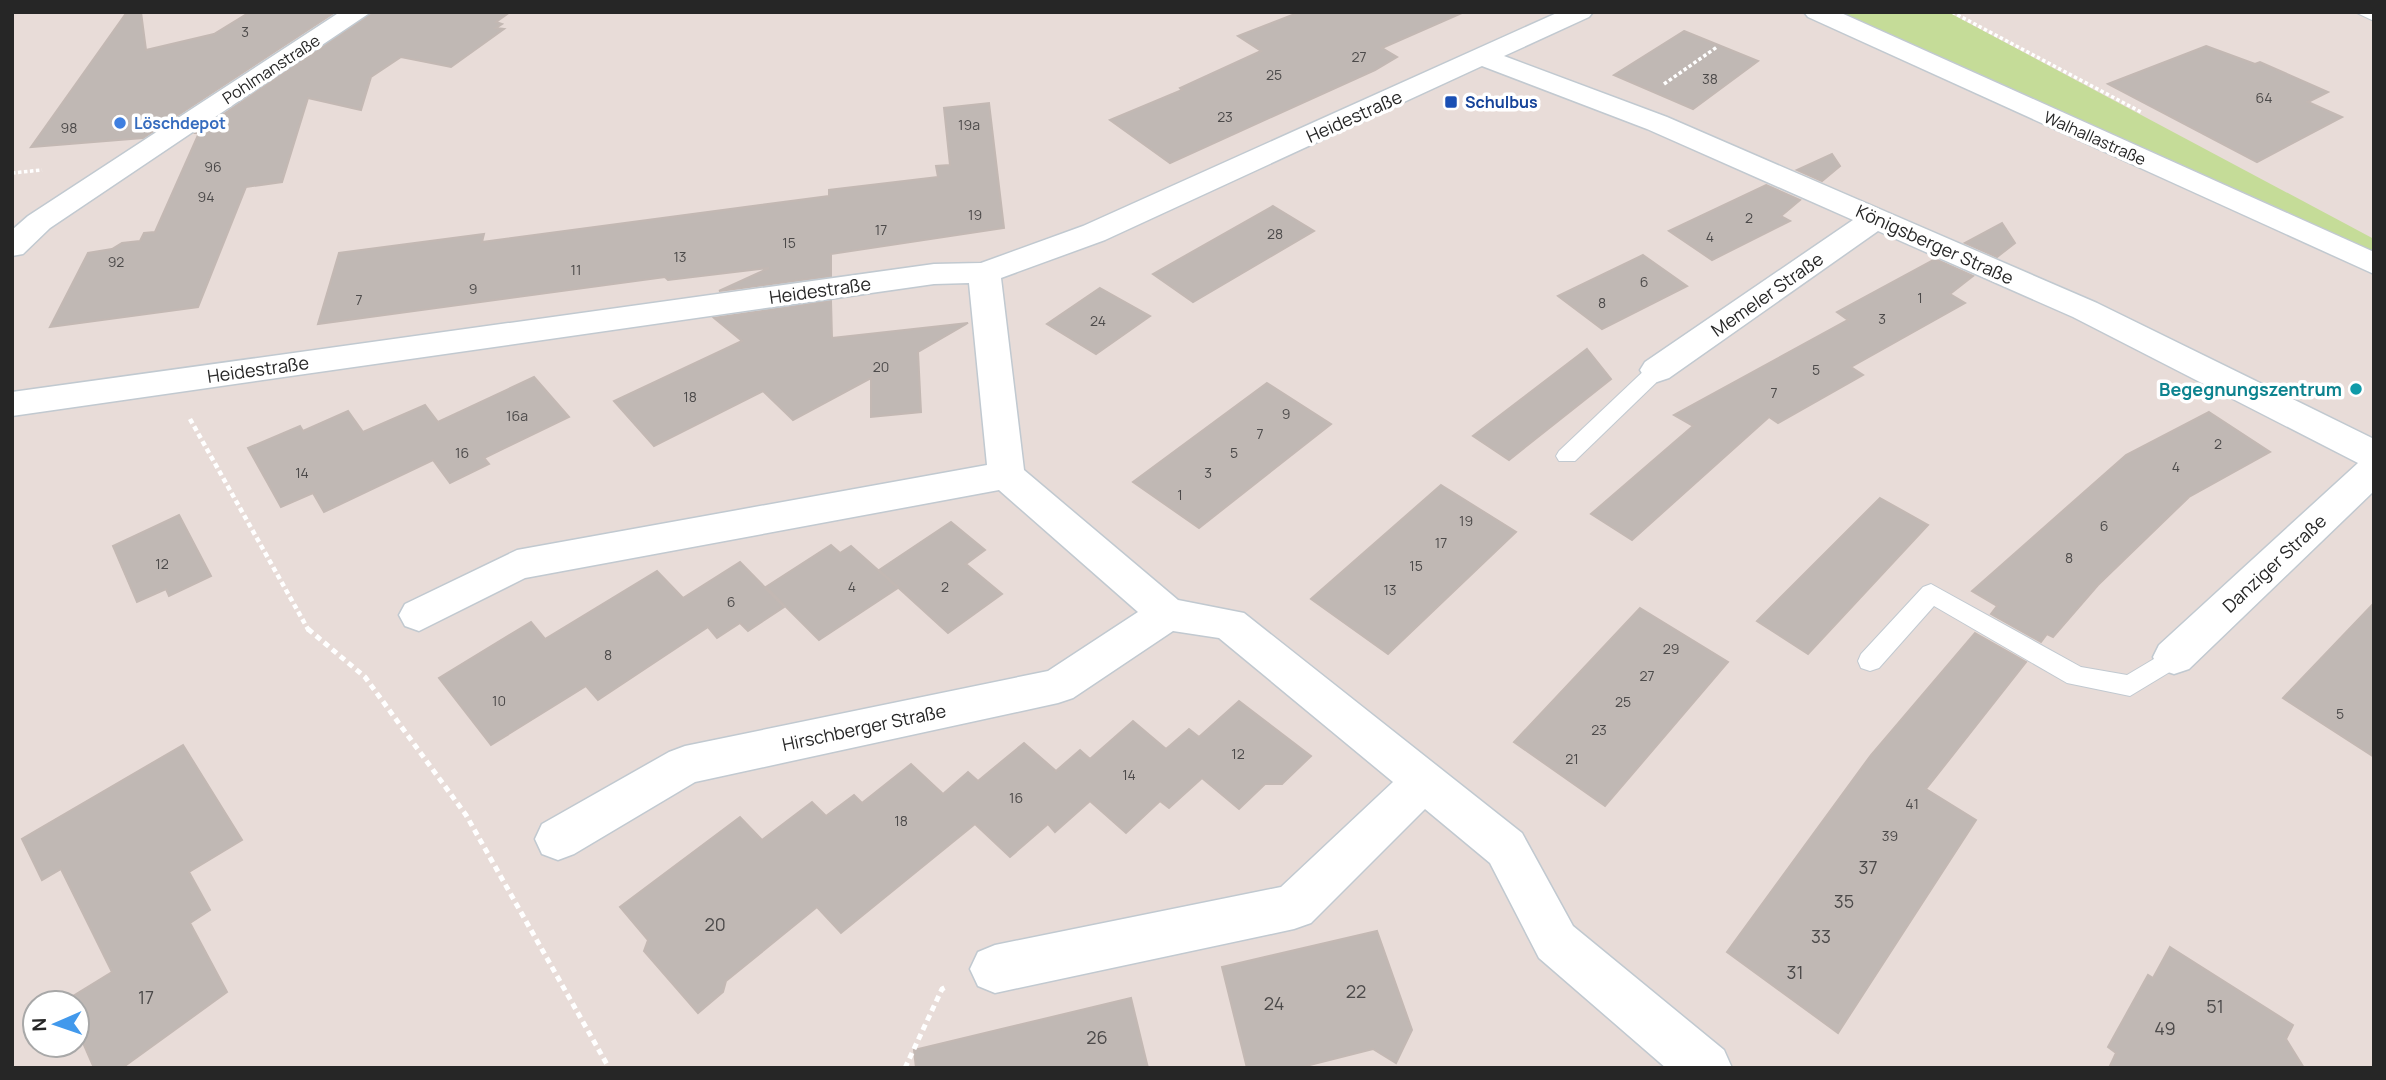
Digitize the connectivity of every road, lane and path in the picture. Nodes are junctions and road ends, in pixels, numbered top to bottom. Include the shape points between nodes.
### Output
1 (358, 12) edge
2 (1580, 12) edge
3 (1817, 12) edge
4 (2362, 12) edge
5 (2374, 17) edge
6 (1717, 47) dead end
7 (1484, 58) junction
8 (1634, 115) junction
9 (1877, 218) junction
10 (12, 247) edge
11 (2374, 264) edge
12 (984, 273) junction
13 (1657, 370) joint
14 (169, 381) junction
15 (12, 404) edge
16 (2374, 455) edge
17 (1567, 456) dead end
18 (2374, 469) edge
19 (1006, 475) junction
20 (1167, 614) junction
21 (419, 615) dead end
22 (2174, 657) joint
23 (1870, 661) dead end
24 (1424, 780) junction
25 (558, 839) dead end
26 (995, 969) joint
27 (609, 1068) edge
28 (905, 1068) edge
29 (1706, 1068) edge

1 - 10 street, Pohlmanstraße via 39,222
2 - 7 street, Heidestraße
3 - 11 street, Walhallastraße
4 - 5 lane
6 - 8 path via 1653,91
7 - 8 street, Königsberger Straße
7 - 12 street, Heidestraße via 1094,233
8 - 9 street, Königsberger Straße
9 - 13 street, Memeler Straße
9 - 16 street, Königsberger Straße via 2085,310
12 - 14 street, Heidestraße via 920,276
12 - 19 street
13 - 17 lane
14 - 15 street, Heidestraße
14 - 27 path via 308,630 365,677 466,815
18 - 22 street, Danziger Straße
19 - 20 street
19 - 21 street via 517,565
20 - 24 street via 1230,624
20 - 25 street, Hirschberger Straße via 1058,686 685,765
22 - 23 lane via 2130,686 2076,676 1931,593
24 - 26 street via 1294,907
24 - 29 street via 1506,848 1556,942
26 - 28 path via 942,989

